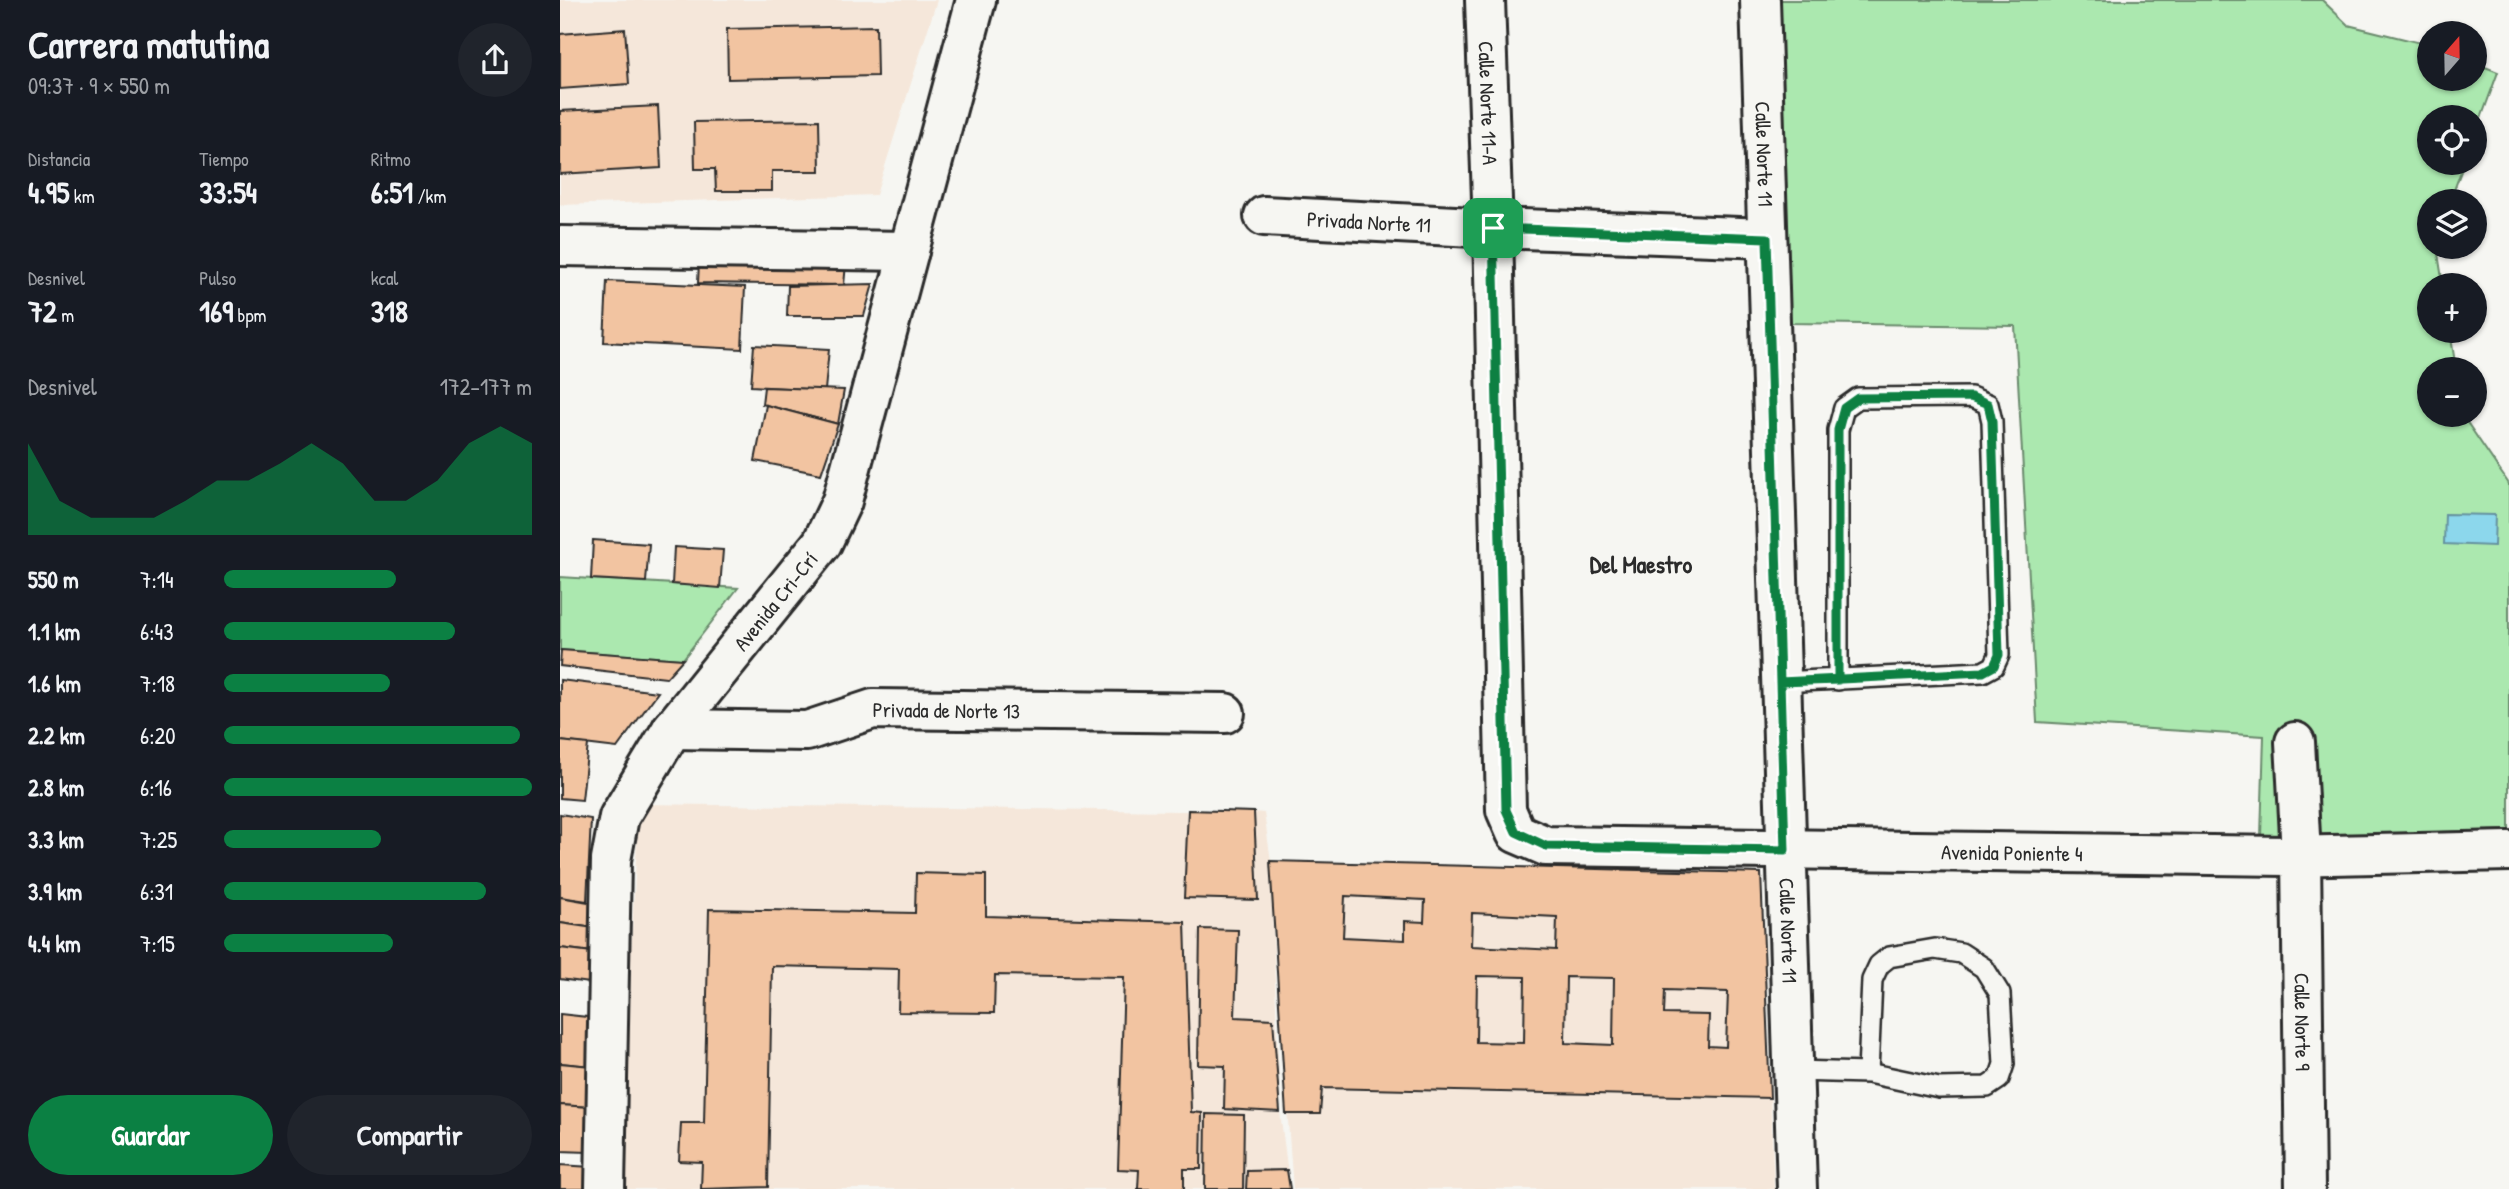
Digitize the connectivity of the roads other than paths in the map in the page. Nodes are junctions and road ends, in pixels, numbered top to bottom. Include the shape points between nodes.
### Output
1 (976, 0) edge
2 (1485, 0) edge
3 (1760, 0) edge
4 (1264, 216) dead end
5 (1493, 228) junction
6 (1767, 238) junction
7 (560, 246) edge
8 (909, 251) junction
9 (1838, 680) junction
10 (1780, 682) junction
11 (1225, 713) dead end
12 (672, 729) junction
13 (2295, 742) dead end
14 (1516, 832) joint
15 (1785, 850) junction
16 (2509, 851) edge
17 (2301, 855) junction
18 (1794, 1072) junction
19 (1868, 1073) junction
20 (605, 1189) edge
21 (1797, 1189) edge
22 (2305, 1189) edge

1 - 8 street, Avenida Cri-Crí
2 - 5 street, Calle Norte 11-A
3 - 6 street, Calle Norte 11
4 - 5 street, Privada Norte 11
5 - 6 street, Privada Norte 11
5 - 14 street, Calle Norte 11-A via 1506,810
6 - 10 street, Calle Norte 11
7 - 8 street
8 - 12 street, Avenida Cri-Crí via 842,501 822,543
9 - 9 lane via 1983,672 1994,666 1999,655 1988,404 1971,397 1858,398 1844,408 1838,430
9 - 10 lane
10 - 15 street, Calle Norte 11
11 - 12 street, Privada de Norte 13 via 873,709 807,732
12 - 20 street, Avenida Cri-Crí via 619,817 611,860
13 - 17 street, Calle Norte 9
14 - 15 street, Avenida Poniente 4 via 1546,846
15 - 17 street, Avenida Poniente 4
15 - 18 street, Calle Norte 11
16 - 17 street, Avenida Poniente 4
17 - 22 street, Calle Norte 9
18 - 19 lane
18 - 21 street, Calle Norte 11
19 - 19 lane via 1872,980 1879,965 1889,957 1935,949 1961,953 1984,968 2000,993 2004,1064 1999,1079 1987,1087 1939,1088

